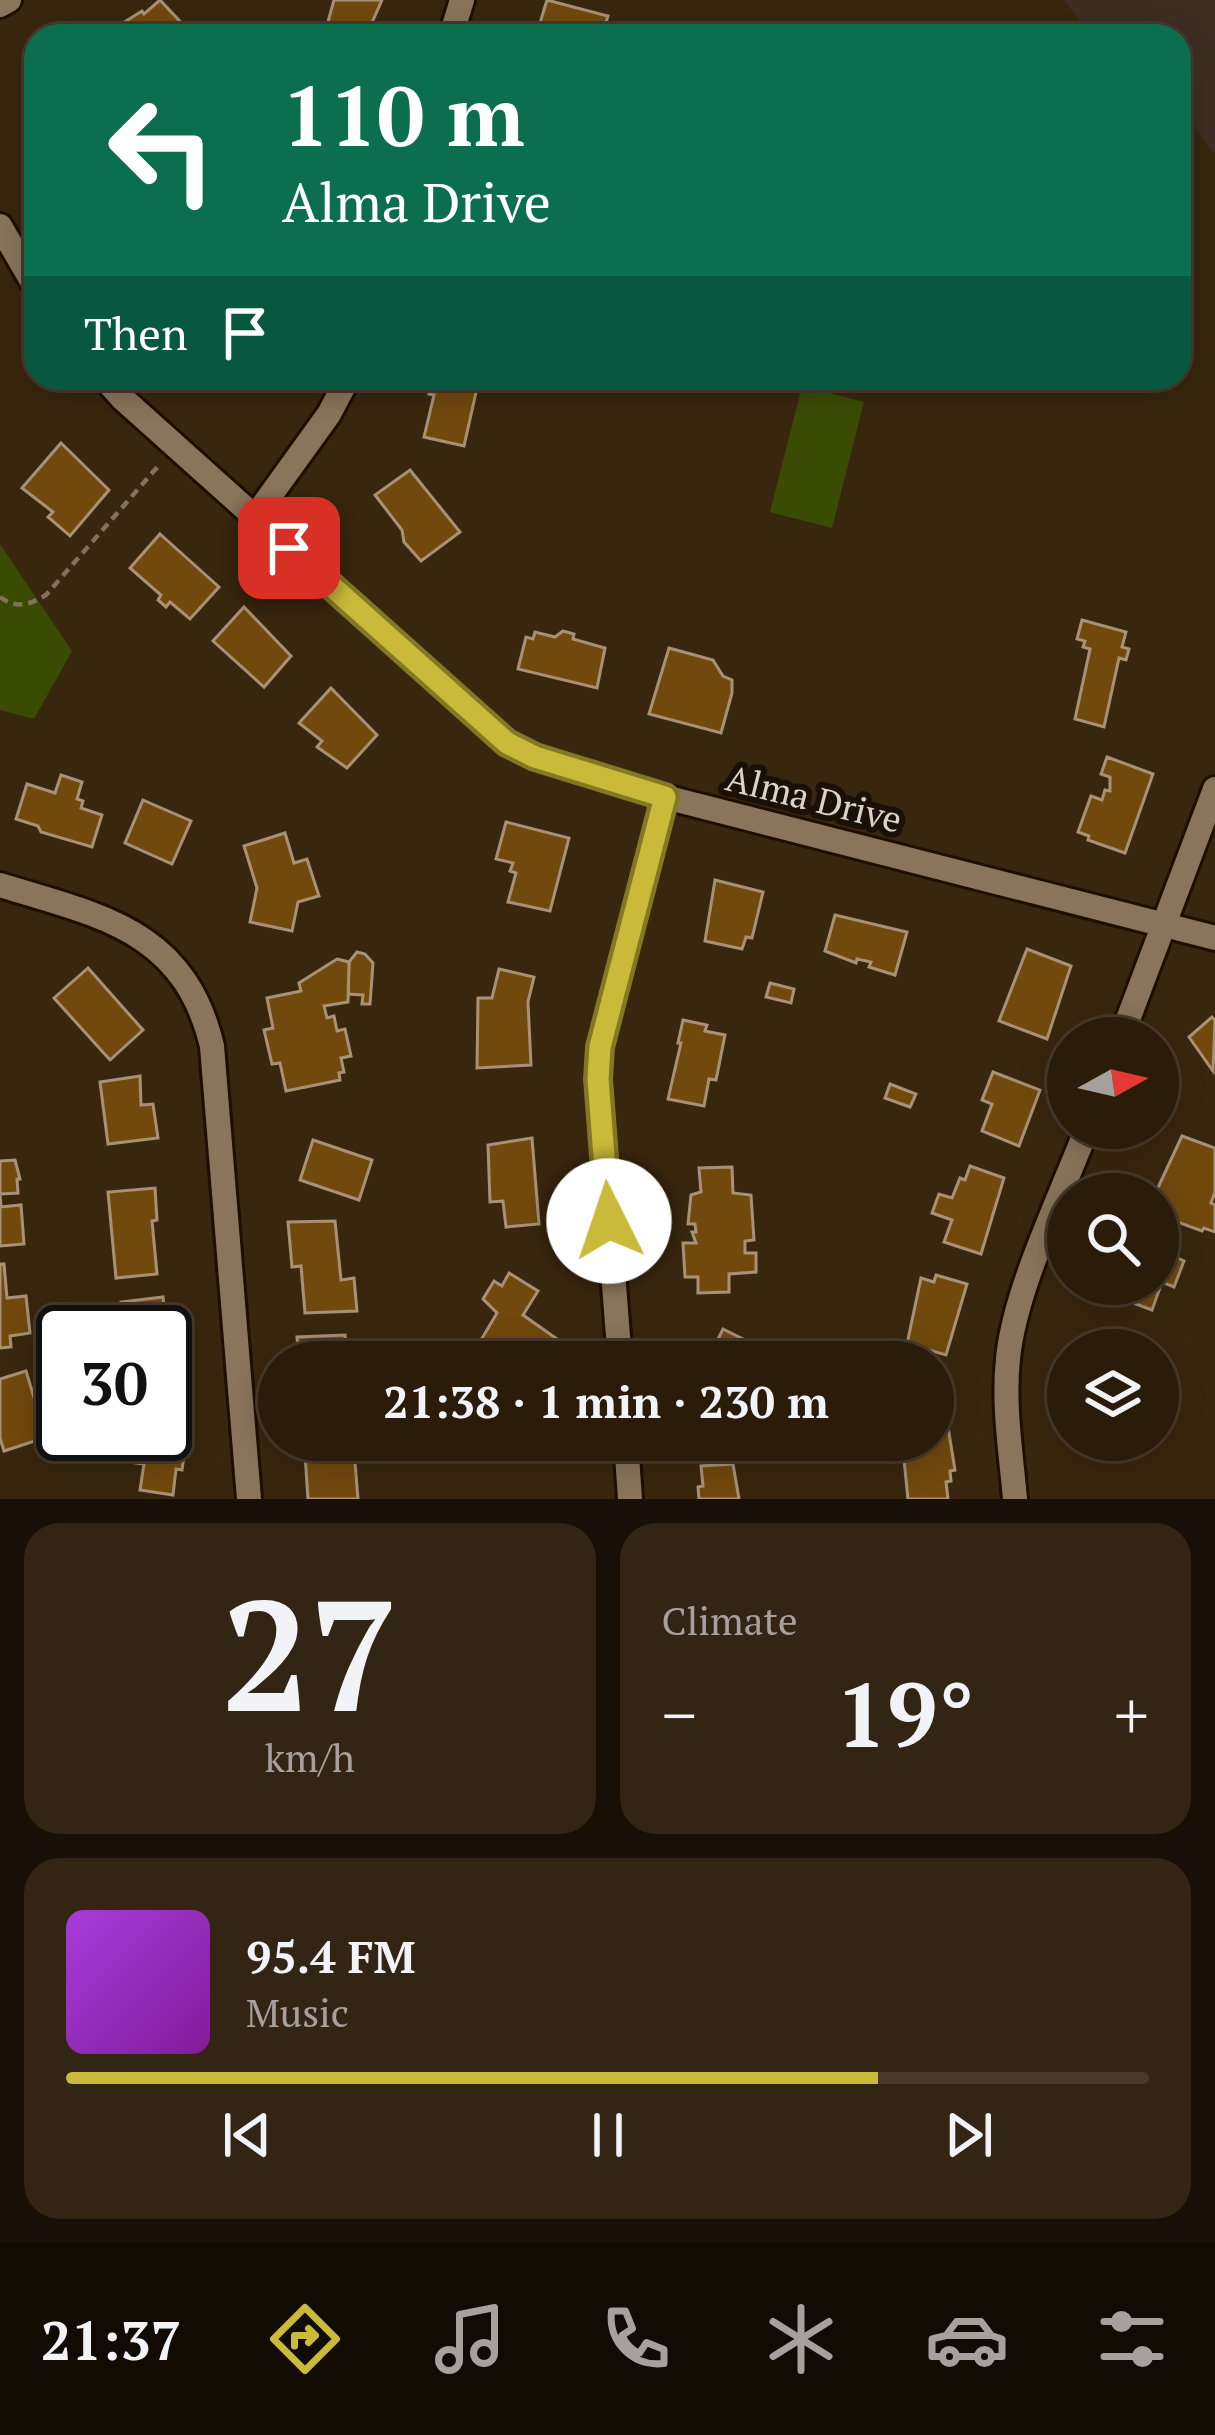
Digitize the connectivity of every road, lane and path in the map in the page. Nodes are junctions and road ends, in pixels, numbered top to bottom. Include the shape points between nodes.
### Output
1 (9, 0) edge
2 (0, 5) edge
3 (0, 226) edge
4 (24, 267) edge
5 (117, 390) edge
6 (341, 390) edge
7 (176, 446) junction
8 (254, 518) junction
9 (0, 597) edge
10 (1215, 789) edge
11 (665, 797) junction
12 (0, 885) edge
13 (1164, 924) junction
14 (1215, 938) edge
15 (1129, 1017) edge
16 (1079, 1149) edge
17 (618, 1341) edge
18 (627, 1461) edge
19 (249, 1499) edge
20 (630, 1499) edge
21 (1016, 1499) edge

1 - 2 street
3 - 4 street
5 - 7 street, Alma Drive
6 - 8 street
7 - 8 street, Alma Drive
7 - 9 path via 46,595 12,605
8 - 11 street, Alma Drive via 507,743
10 - 13 street
11 - 13 street, Alma Drive
11 - 17 street via 600,1047
12 - 19 street via 139,934 169,958 206,1019
13 - 14 street, Alma Drive
13 - 15 street
16 - 21 street via 1008,1354
18 - 20 street

